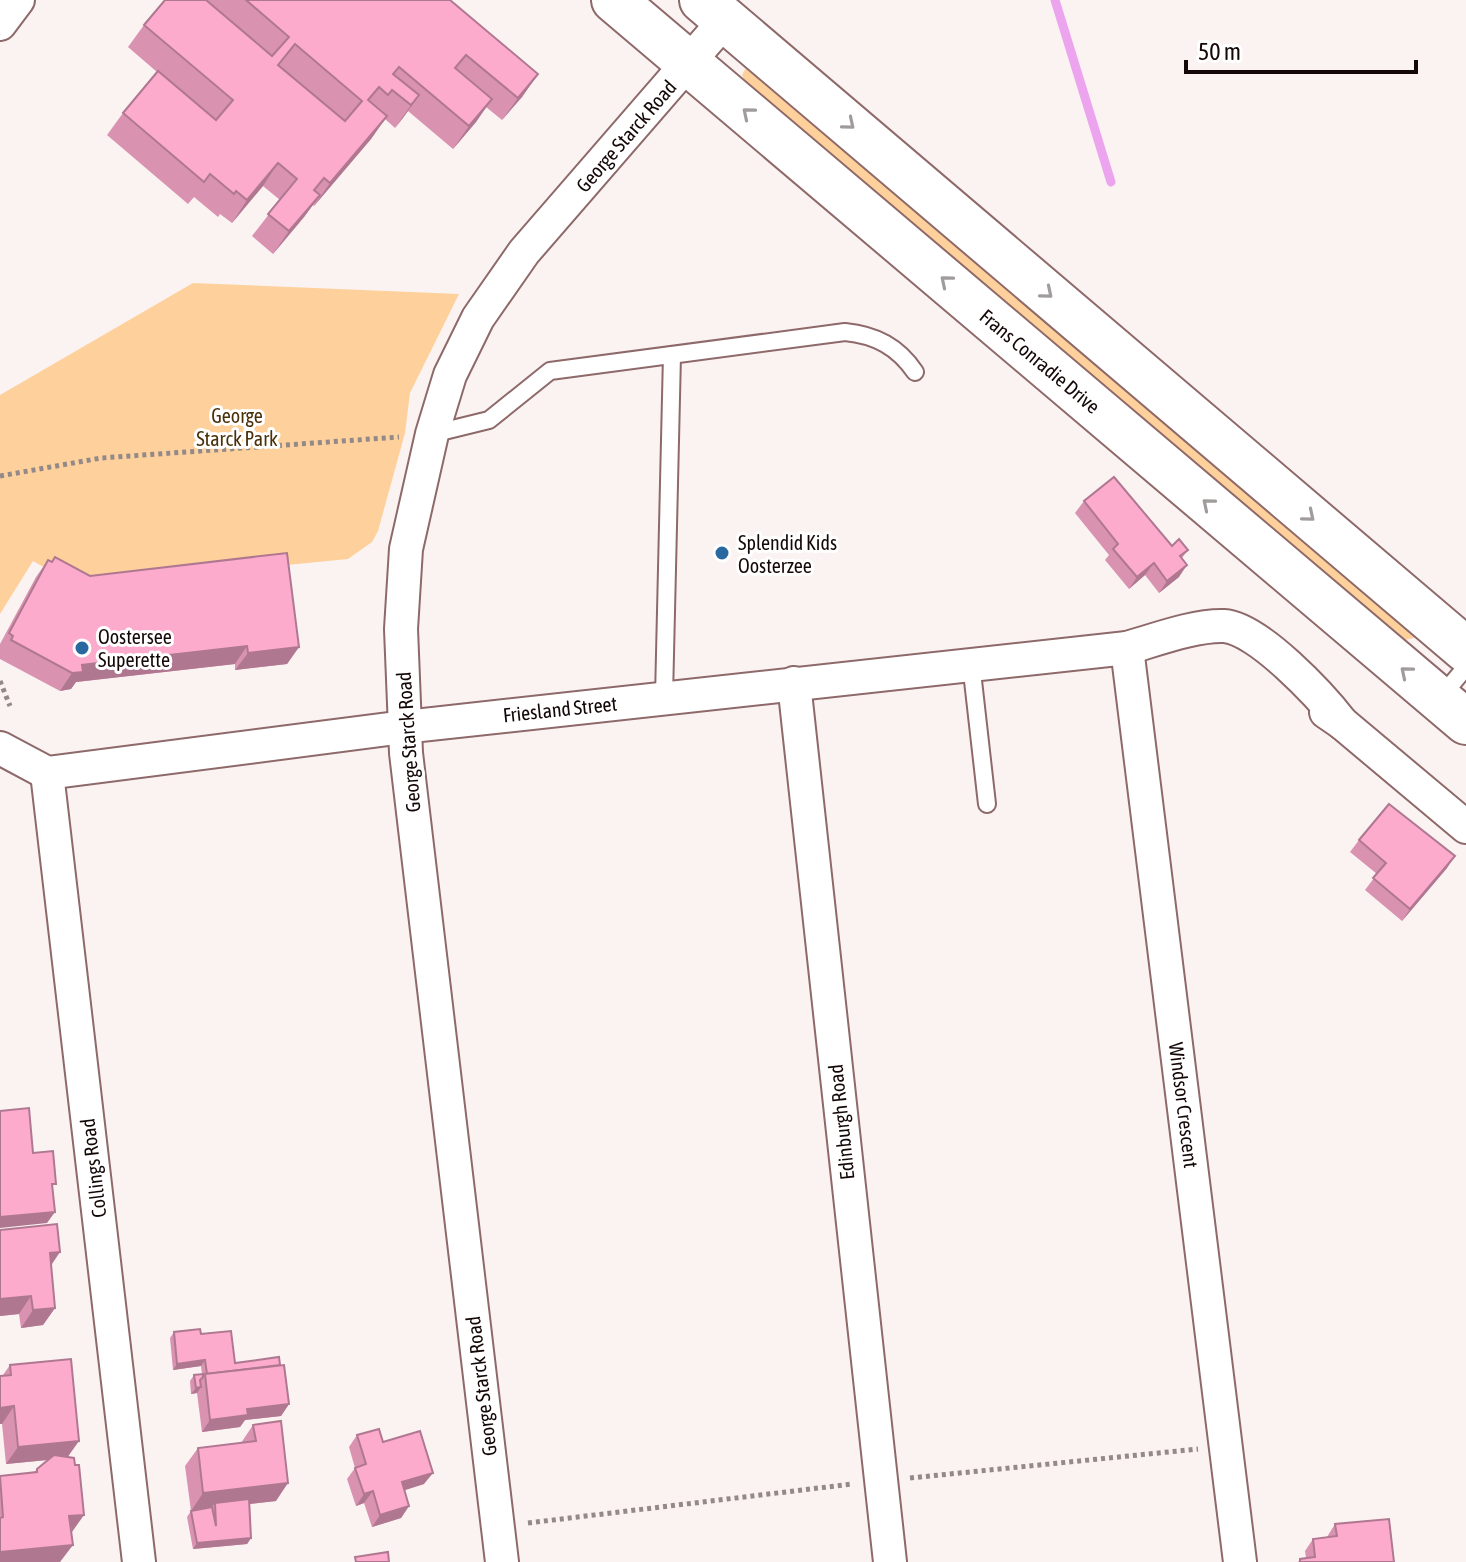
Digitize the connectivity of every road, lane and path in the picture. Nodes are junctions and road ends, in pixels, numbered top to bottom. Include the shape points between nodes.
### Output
1 (614, 0) edge
2 (714, 10) edge
3 (689, 63) junction
4 (672, 355) junction
5 (915, 372) dead end
6 (432, 434) junction
7 (0, 476) edge
8 (1139, 644) junction
9 (1466, 650) edge
10 (971, 663) junction
11 (0, 681) edge
12 (794, 683) junction
13 (1457, 696) edge
14 (664, 697) junction
15 (10, 706) dead end
16 (404, 727) junction
17 (0, 748) edge
18 (47, 773) junction
19 (987, 804) dead end
20 (1466, 827) edge
21 (1227, 1446) junction
22 (880, 1481) junction
23 (834, 1485) dead end
24 (498, 1526) junction
25 (139, 1562) edge
26 (502, 1562) edge
27 (890, 1562) edge
28 (1240, 1562) edge

1 - 3 main road, Frans Conradie Drive
2 - 3 street, George Starck Road
2 -> 9 main road
3 - 6 street, George Starck Road via 524,252 478,318 450,375
13 -> 3 main road, Frans Conradie Drive
4 - 5 lane via 845,332 883,341
4 - 6 lane via 550,371 489,420
4 - 14 lane
6 - 7 path via 101,458
6 - 16 street, George Starck Road via 406,549 401,629
8 - 10 street, Friesland Street
8 - 20 street, Friesland Street via 1240,645
8 - 21 street, Windsor Crescent
10 - 12 street, Friesland Street
10 - 19 lane
11 - 15 path
12 - 14 street, Friesland Street
12 - 22 street, Edinburgh Road
14 - 16 street, Friesland Street
16 - 18 street, Friesland Street
16 - 24 street, George Starck Road
17 - 18 street
18 - 25 street, Collings Road
21 - 22 path
21 - 28 street, Windsor Crescent
22 - 27 street, Edinburgh Road
23 - 24 path
24 - 26 street, George Starck Road

